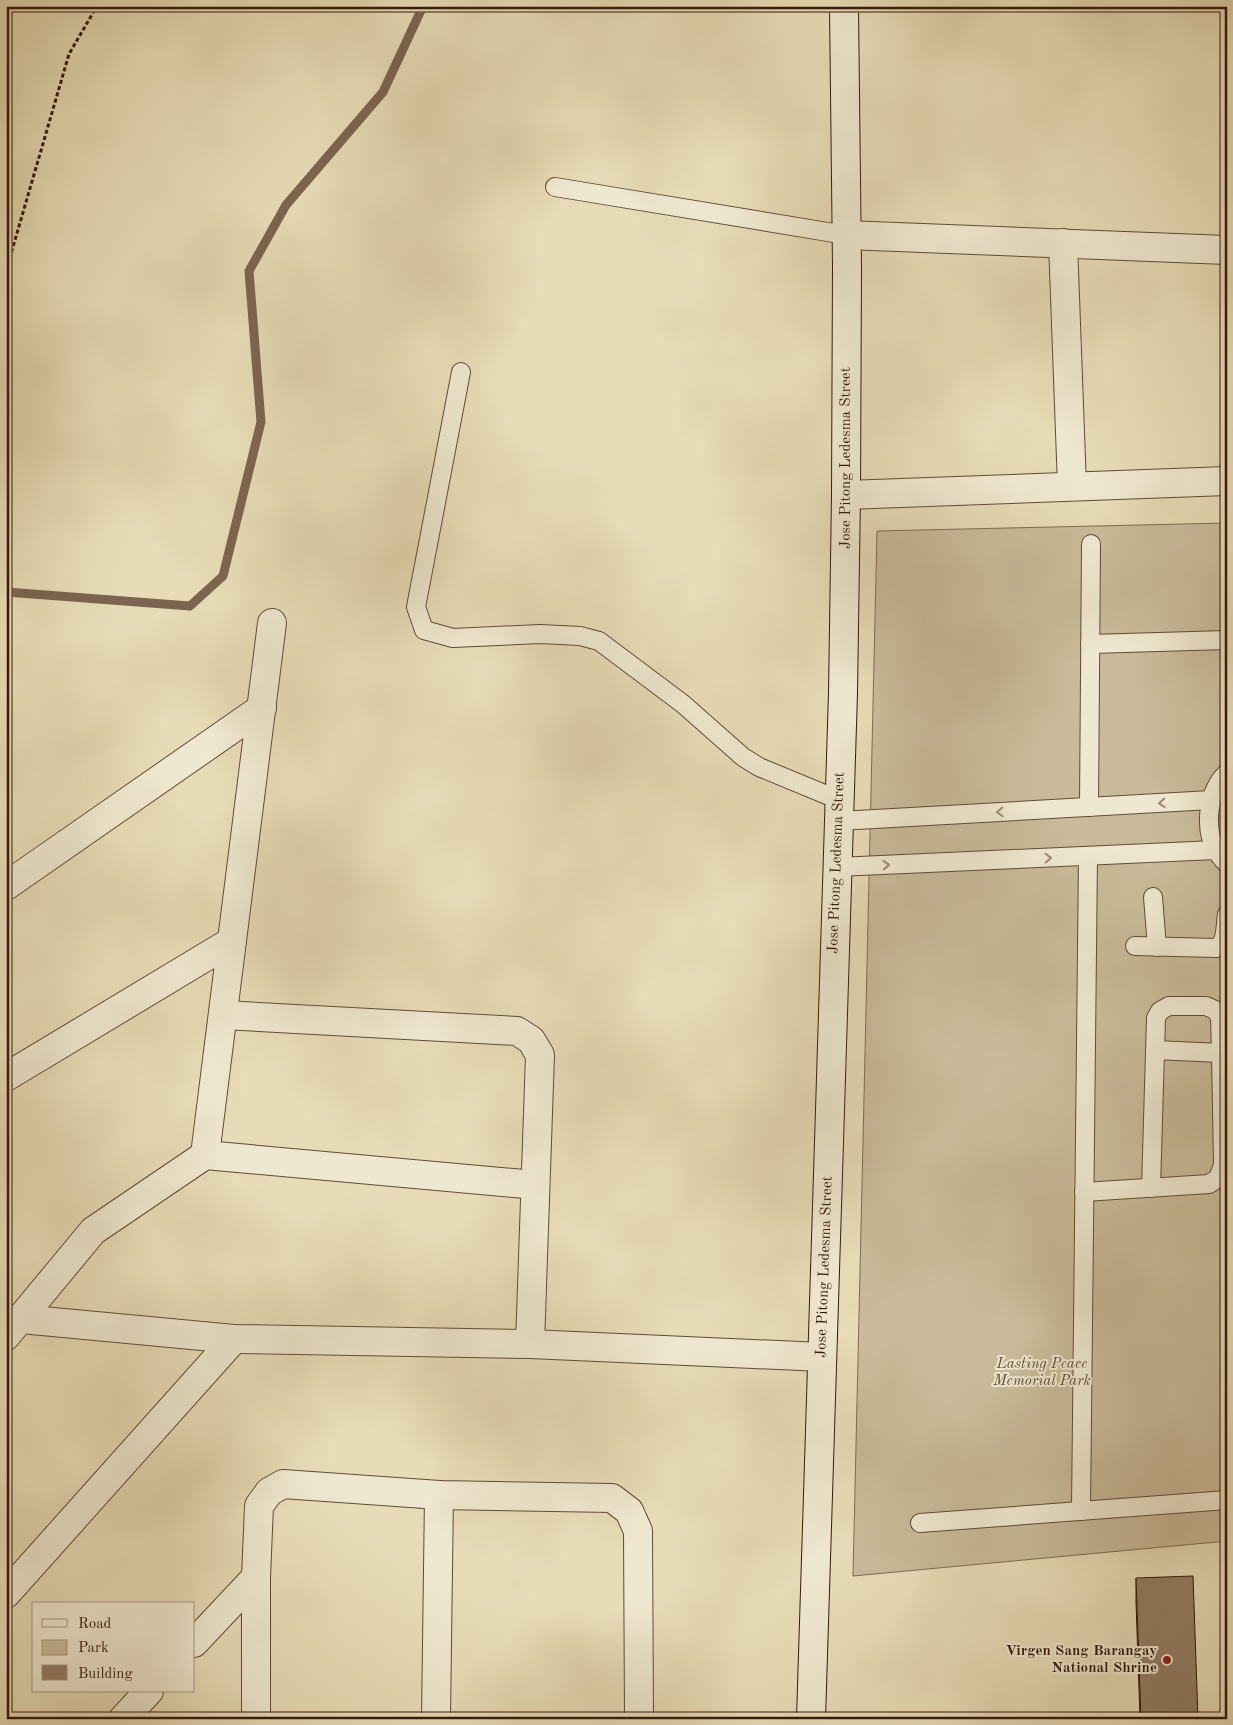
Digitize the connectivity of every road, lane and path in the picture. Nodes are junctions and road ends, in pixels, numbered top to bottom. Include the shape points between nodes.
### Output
1 (97, 6) edge
2 (844, 6) edge
3 (555, 187) dead end
4 (846, 235) junction
5 (1063, 243) junction
6 (1227, 250) edge
7 (6, 271) edge
8 (461, 372) dead end
9 (1227, 481) edge
10 (1072, 486) junction
11 (846, 495) junction
12 (1091, 544) dead end
13 (272, 623) dead end
14 (1227, 640) edge
15 (1090, 644) junction
16 (262, 708) junction
17 (1227, 773) edge
18 (1211, 800) junction
19 (1089, 807) junction
20 (839, 811) junction
21 (1088, 856) junction
22 (1221, 857) edge
23 (837, 867) junction
24 (6, 886) edge
25 (1153, 897) dead end
26 (1227, 914) edge
27 (232, 940) junction
28 (1135, 946) dead end
29 (1157, 947) junction
30 (223, 1015) junction
31 (1155, 1050) junction
32 (1224, 1053) edge
33 (6, 1077) edge
34 (205, 1155) junction
35 (535, 1185) junction
36 (1151, 1188) junction
37 (1084, 1192) junction
38 (14, 1328) edge
39 (234, 1339) junction
40 (530, 1344) junction
41 (822, 1357) junction
42 (439, 1495) junction
43 (1227, 1500) edge
44 (1081, 1511) junction
45 (920, 1523) dead end
46 (256, 1577) junction
47 (6, 1594) edge
48 (195, 1642) edge
49 (148, 1692) edge
50 (123, 1719) edge
51 (256, 1719) edge
52 (436, 1719) edge
53 (639, 1719) edge
54 (811, 1719) edge

1 - 7 path via 69,54
2 - 4 street, Jose Pitong Ledesma Street
3 - 4 lane
4 - 5 street
4 - 11 street, Jose Pitong Ledesma Street
5 - 6 street
5 - 10 street
8 - 20 lane via 416,607 424,630 453,638 540,634 580,636 599,641 683,704 743,757
9 - 10 street
10 - 11 street
11 - 20 street, Jose Pitong Ledesma Street
12 - 15 lane
13 - 16 street
14 - 15 lane
15 - 19 lane
16 - 24 street
16 - 27 street
17 - 18 lane
18 -> 19 lane
18 - 22 lane via 1208,825
19 -> 20 lane
20 - 23 street, Jose Pitong Ledesma Street
21 - 22 lane
23 -> 21 lane
21 - 37 lane
23 - 41 street, Jose Pitong Ledesma Street
25 - 29 lane
26 - 29 lane via 1223,941 1216,948
27 - 30 street
27 - 33 street
28 - 29 lane
30 - 34 street
30 - 35 street via 517,1030 531,1040 540,1055
31 - 32 lane
31 - 32 lane via 1156,1018 1160,1011 1169,1006 1206,1006 1220,1017
31 - 36 lane
32 - 36 lane via 1223,1165 1218,1178 1209,1184
34 - 35 street
34 - 38 street via 93,1231
35 - 40 street
36 - 37 lane
37 - 44 lane
38 - 39 street
39 - 40 street
39 - 47 street
40 - 41 street
41 - 54 street, Jose Pitong Ledesma Street
42 - 46 street via 283,1484 269,1492 259,1506
42 - 52 street
42 - 53 street via 612,1498 629,1511 638,1531
43 - 44 lane
44 - 45 lane
46 - 48 street
46 - 51 street
49 - 50 street

